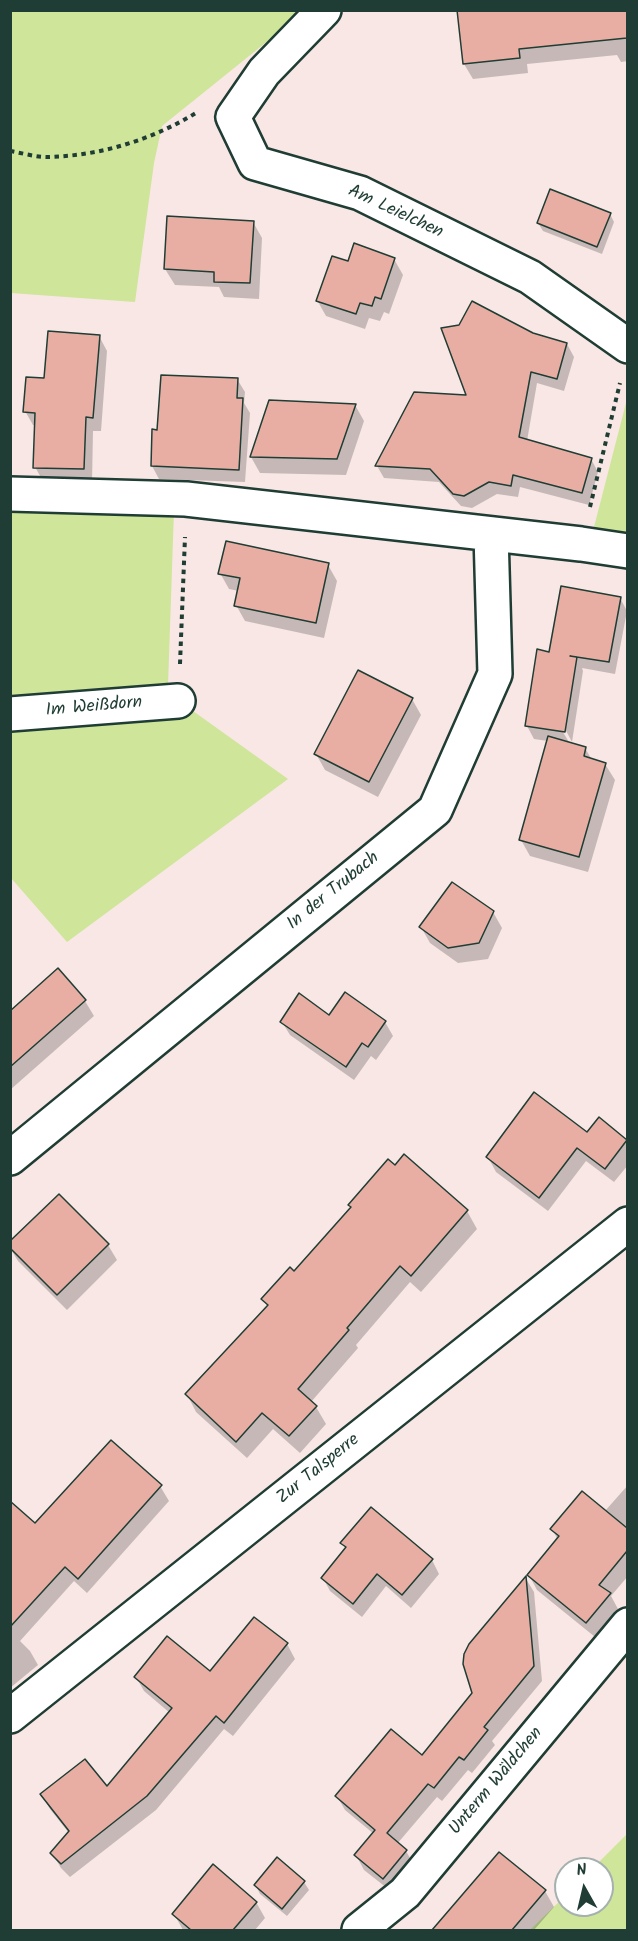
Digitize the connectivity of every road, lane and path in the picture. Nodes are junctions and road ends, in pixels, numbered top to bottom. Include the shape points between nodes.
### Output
1 (324, 10) edge
2 (200, 110) dead end
3 (10, 151) edge
4 (625, 359) edge
5 (10, 494) edge
6 (186, 499) junction
7 (491, 534) junction
8 (580, 544) junction
9 (627, 551) edge
10 (178, 701) joint
11 (10, 714) edge
12 (10, 1158) edge
13 (627, 1224) edge
14 (627, 1625) edge
15 (10, 1716) edge
16 (359, 1930) edge

1 - 4 street, Am Leielchen via 264,72 233,117 255,163 360,193 530,277
2 - 3 path via 144,140 104,150 45,157
4 - 8 path
5 - 6 street
6 - 7 street
6 - 10 path
7 - 8 street
7 - 12 street, In der Trubach via 495,674 435,810
8 - 9 street
10 - 11 street, Im Weißdorn
13 - 15 street, Zur Talsperre
14 - 16 street, Unterm Wäldchen via 405,1893

